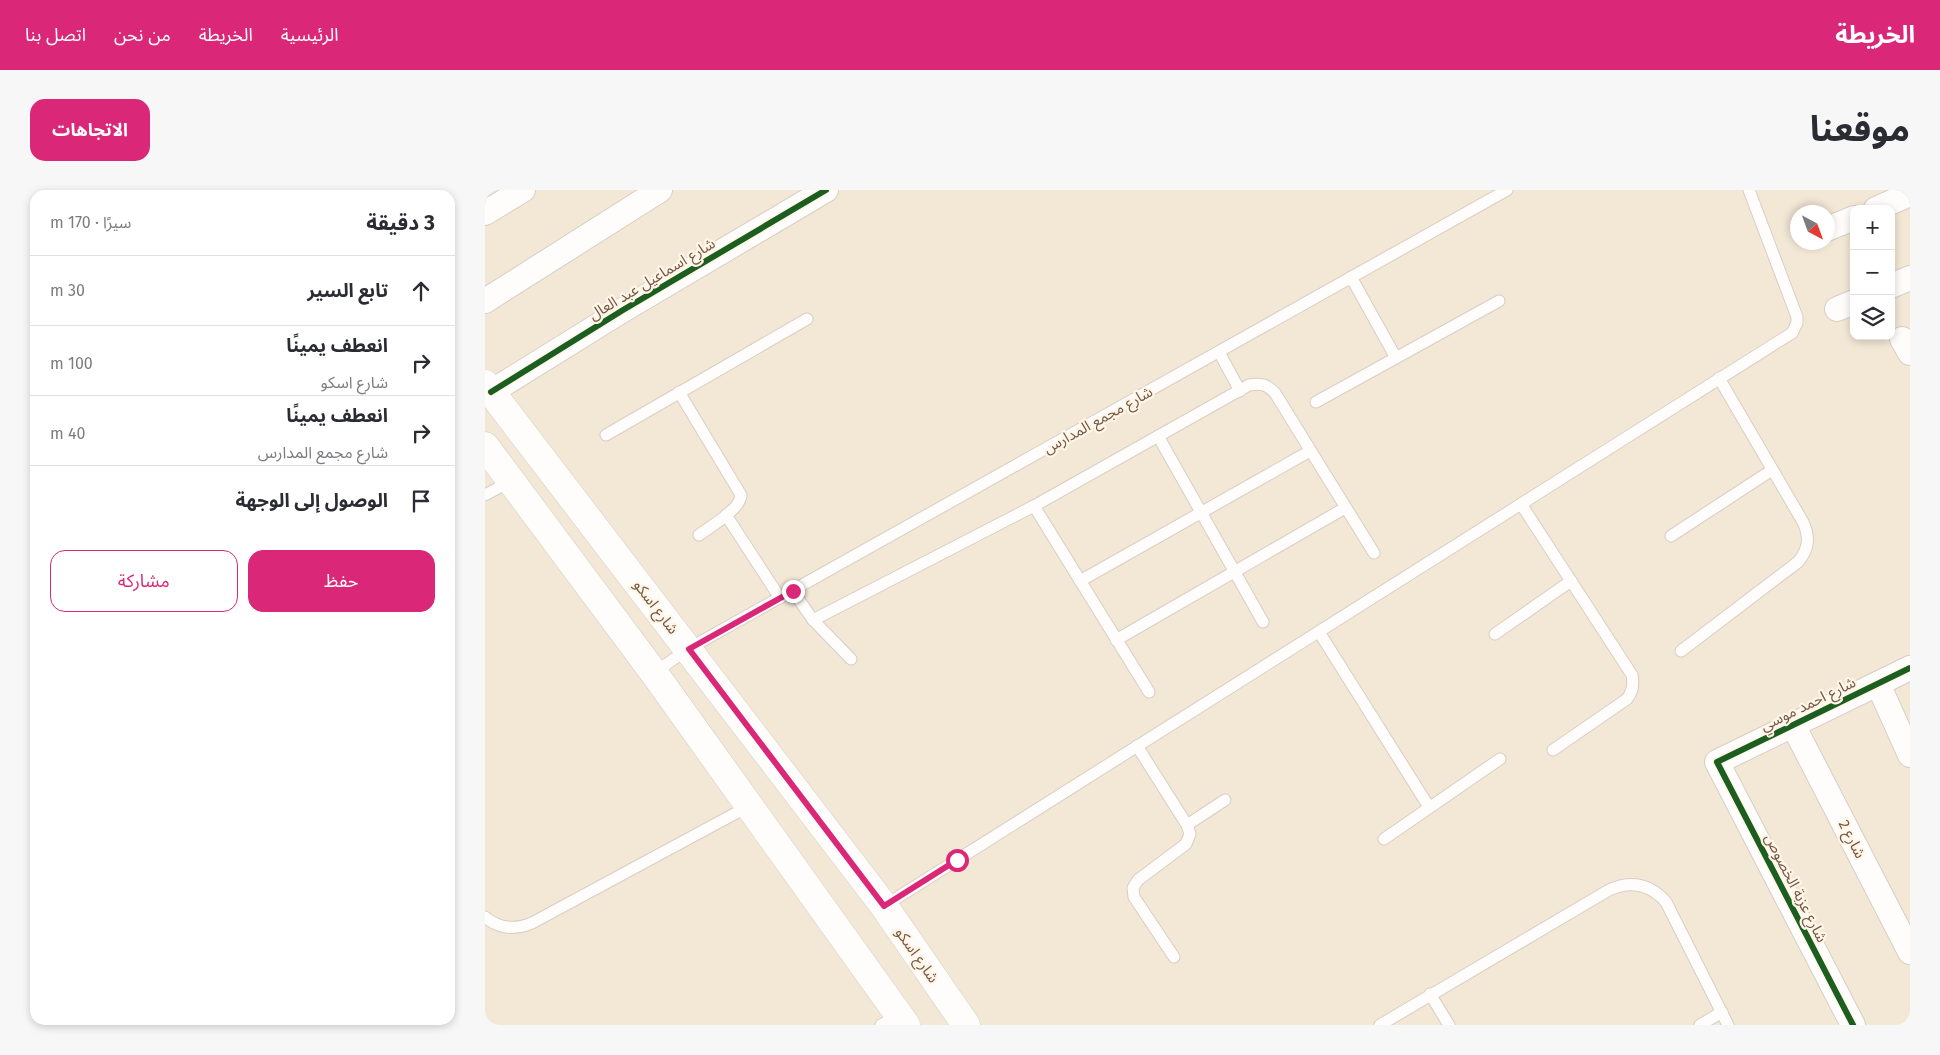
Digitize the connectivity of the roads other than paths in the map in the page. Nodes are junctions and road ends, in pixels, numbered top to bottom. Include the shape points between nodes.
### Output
1 (523, 190) edge
2 (660, 190) edge
3 (826, 190) edge
4 (1507, 190) edge
5 (1749, 190) edge
6 (1910, 194) edge
7 (1885, 205) edge
8 (485, 213) edge
9 (1850, 220) edge
10 (1835, 226) edge
11 (1351, 278) junction
12 (1910, 278) edge
13 (1895, 284) edge
14 (485, 301) edge
15 (1499, 301) dead end
16 (807, 319) dead end
17 (1219, 352) junction
18 (1396, 358) junction
19 (1719, 378) junction
20 (488, 388) edge
21 (1240, 390) junction
22 (679, 392) junction
23 (1316, 402) dead end
24 (606, 434) dead end
25 (1158, 436) junction
26 (485, 446) edge
27 (1310, 451) junction
28 (1772, 470) junction
29 (511, 481) junction
30 (485, 495) edge
31 (1521, 504) junction
32 (1034, 506) junction
33 (1345, 508) junction
34 (1201, 512) junction
35 (726, 514) junction
36 (699, 535) dead end
37 (1671, 536) dead end
38 (1374, 553) dead end
39 (1234, 572) junction
40 (1080, 581) junction
41 (1571, 581) junction
42 (793, 591) junction
43 (780, 598) junction
44 (813, 620) junction
45 (1263, 622) dead end
46 (1319, 632) junction
47 (1495, 634) dead end
48 (1117, 640) junction
49 (689, 649) junction
50 (1681, 651) dead end
51 (851, 659) dead end
52 (1910, 668) edge
53 (654, 673) junction
54 (1878, 684) junction
55 (1149, 692) dead end
56 (1793, 726) junction
57 (1137, 746) junction
58 (1553, 750) dead end
59 (1910, 755) edge
60 (1500, 759) dead end
61 (1717, 762) joint
62 (1225, 800) dead end
63 (749, 806) junction
64 (1429, 807) junction
65 (1187, 825) junction
66 (1384, 839) dead end
67 (884, 906) junction
68 (485, 917) edge
69 (1910, 952) edge
70 (1174, 958) dead end
71 (1430, 994) junction
72 (1722, 1012) junction
73 (895, 1022) edge
74 (966, 1025) edge
75 (1380, 1025) edge
76 (1449, 1025) edge
77 (1700, 1025) edge
78 (1728, 1025) edge
79 (1853, 1025) edge

1 - 8 street
2 - 14 street
3 - 20 street, شارع اسماعيل عبد العال
4 - 11 lane, شارع مجمع المدارس
5 - 19 lane via 1797,323 1792,333
6 - 7 street
9 - 10 street
11 - 17 lane, شارع مجمع المدارس
11 - 18 lane
12 - 13 street
15 - 18 lane
16 - 22 lane
17 - 21 lane
17 - 42 lane, شارع مجمع المدارس
18 - 23 lane
19 - 28 lane
19 - 31 lane
20 - 49 main road, شارع اسكو
21 - 25 lane
21 - 27 lane via 1256,384 1270,388
22 - 24 lane
22 - 35 lane via 739,490 738,505
25 - 32 lane
25 - 34 lane
26 - 29 main road
27 - 33 lane
27 - 34 lane
28 - 37 lane
28 - 50 lane via 1806,530 1808,539 1803,555
29 - 30 lane
29 - 53 main road
31 - 41 lane
31 - 46 lane
32 - 40 lane
32 - 44 lane
33 - 38 lane
33 - 39 lane
34 - 39 lane
34 - 40 lane
35 - 36 lane
35 - 43 lane
39 - 45 lane
39 - 48 lane
40 - 48 lane
41 - 47 lane
41 - 58 lane via 1632,674 1633,688 1627,699
42 - 43 lane, شارع مجمع المدارس
42 - 44 lane
43 - 49 lane, شارع مجمع المدارس
44 - 51 lane
46 - 57 lane
46 - 64 lane
48 - 55 lane
49 - 53 lane, شارع مجمع المدارس
49 - 67 main road, شارع اسكو
52 - 54 street, شارع احمد موسي
53 - 63 main road
54 - 56 street, شارع احمد موسي
54 - 59 street
56 - 61 street, شارع احمد موسي
56 - 69 street, شارع 2
57 - 65 lane
57 - 67 lane
60 - 64 lane
61 - 79 street, شارع عزبة الخصوص
62 - 65 lane
63 - 68 lane via 532,923 506,927
63 - 73 main road
64 - 66 lane
65 - 70 lane via 1190,834 1186,844 1138,880 1133,888 1134,897
67 - 74 main road, شارع اسكو
71 - 72 lane via 1609,890 1629,884 1650,888 1665,902
71 - 75 lane
71 - 76 lane
72 - 77 lane
72 - 78 lane

